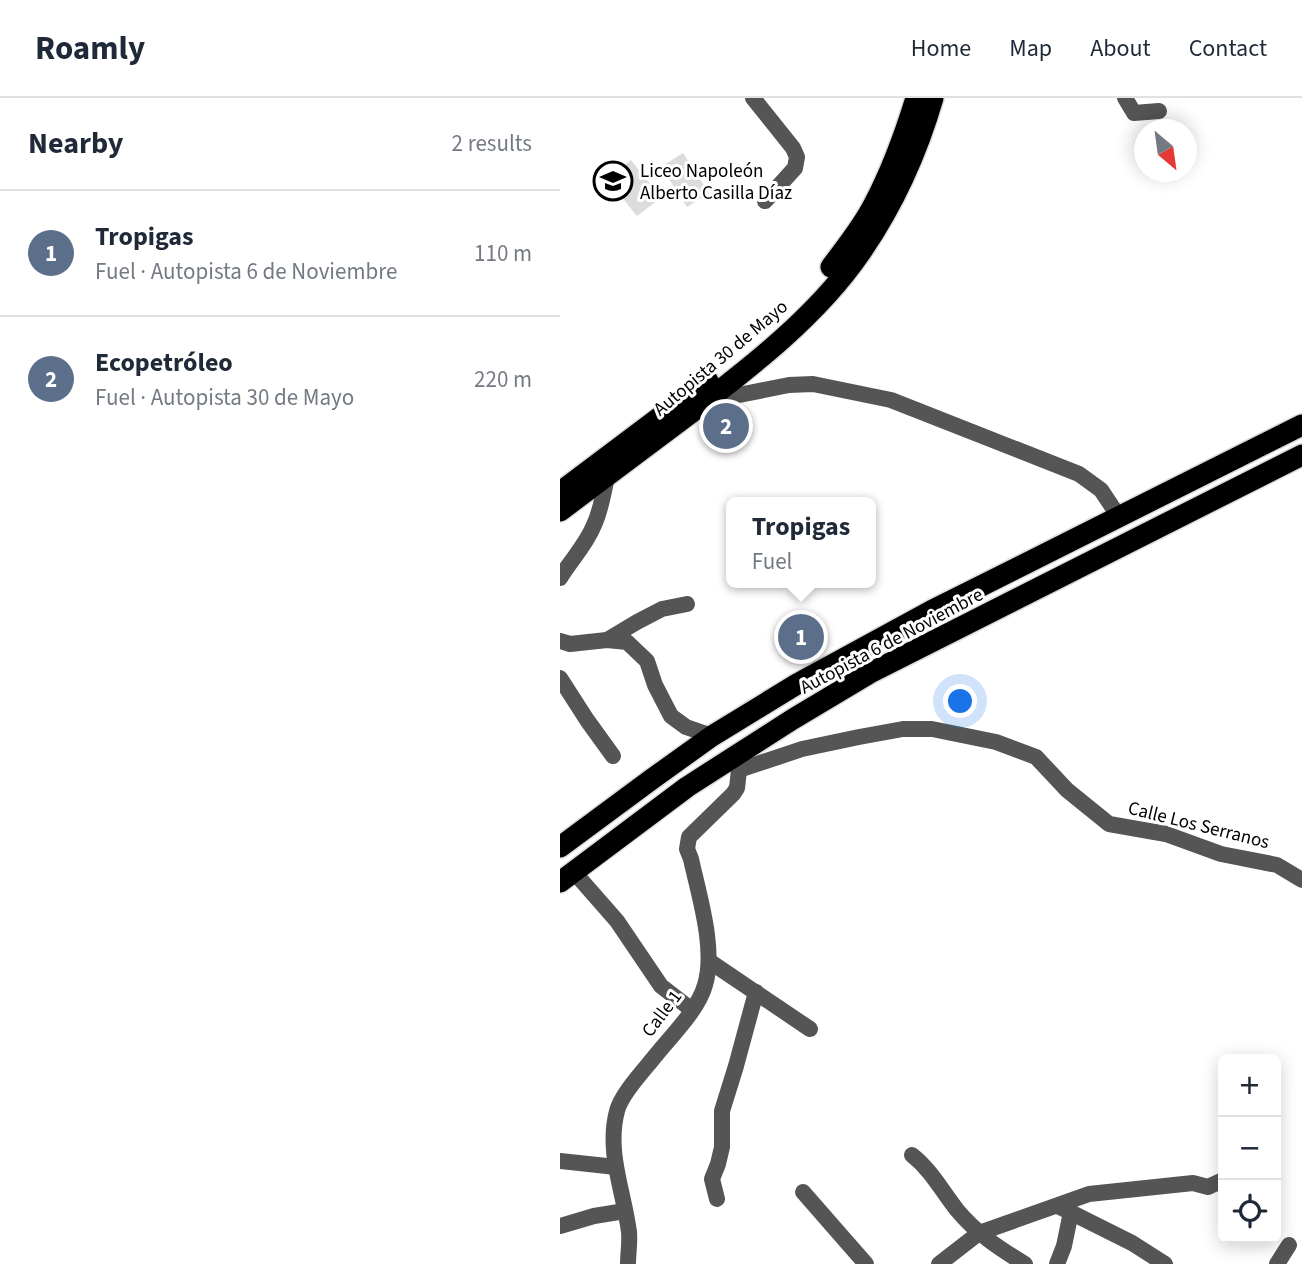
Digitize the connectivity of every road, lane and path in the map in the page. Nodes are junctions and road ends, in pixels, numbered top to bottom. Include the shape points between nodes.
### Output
1 (753, 98) edge
2 (916, 98) edge
3 (933, 98) edge
4 (1125, 98) edge
5 (1159, 111) dead end
6 (765, 201) dead end
7 (722, 388) junction
8 (1302, 425) edge
9 (1302, 455) edge
10 (607, 476) junction
11 (560, 492) edge
12 (560, 511) edge
13 (1119, 517) junction
14 (560, 578) edge
15 (687, 604) dead end
16 (607, 640) junction
17 (560, 641) edge
18 (560, 678) edge
19 (712, 736) junction
20 (613, 756) dead end
21 (735, 764) junction
22 (560, 847) edge
23 (567, 877) edge
24 (1302, 880) edge
25 (709, 961) junction
26 (756, 992) junction
27 (692, 1010) junction
28 (810, 1029) dead end
29 (912, 1155) dead end
30 (560, 1161) edge
31 (616, 1167) junction
32 (1218, 1182) edge
33 (803, 1192) dead end
34 (717, 1199) dead end
35 (1065, 1209) junction
36 (625, 1212) junction
37 (560, 1226) edge
38 (979, 1233) junction
39 (1289, 1245) dead end
40 (628, 1264) edge
41 (866, 1264) edge
42 (939, 1264) edge
43 (1026, 1264) edge
44 (1057, 1264) edge
45 (1166, 1264) edge
46 (1276, 1264) edge

1 - 6 street via 797,157 795,169
2 - 11 highway, Autopista 30 de Mayo via 873,206 818,283 745,353
3 - 7 highway, Autopista 30 de Mayo via 907,172 861,253 818,303
4 - 5 street via 1134,113
7 - 10 highway, Autopista 30 de Mayo
7 - 13 street via 734,396 813,384 891,400 1079,474 1101,490
8 - 13 highway, Autopista 6 de Noviembre
9 - 21 highway, Autopista 6 de Noviembre via 870,673 793,719
10 - 12 highway, Autopista 30 de Mayo
10 - 14 street via 595,524
13 - 19 highway, Autopista 6 de Noviembre via 861,648
15 - 16 street via 662,610
16 - 17 street
16 - 19 street via 627,642 648,661 671,716 685,727
18 - 20 street
19 - 22 highway, Autopista 6 de Noviembre
21 - 23 highway, Autopista 6 de Noviembre via 687,787
21 - 24 street, Calle Los Serranos via 903,729 932,729 996,742 1036,757 1109,824 1166,834 1221,854 1277,865
21 - 25 street, Calle 1 via 737,788 689,837 687,849
23 - 27 street via 617,921 661,986
25 - 26 street
25 - 27 street, Calle 1 via 705,987
26 - 28 street
26 - 34 street via 722,1111 722,1147 712,1179
27 - 31 street, Calle 1 via 633,1082 617,1109
29 - 38 street
30 - 31 street
31 - 36 street, Calle 1
32 - 35 street via 1208,1187 1193,1183 1088,1194
33 - 41 street
35 - 38 street
35 - 44 street via 1064,1245
35 - 45 street
36 - 37 street
36 - 40 street, Calle 1
38 - 42 street
38 - 43 street
39 - 46 street

